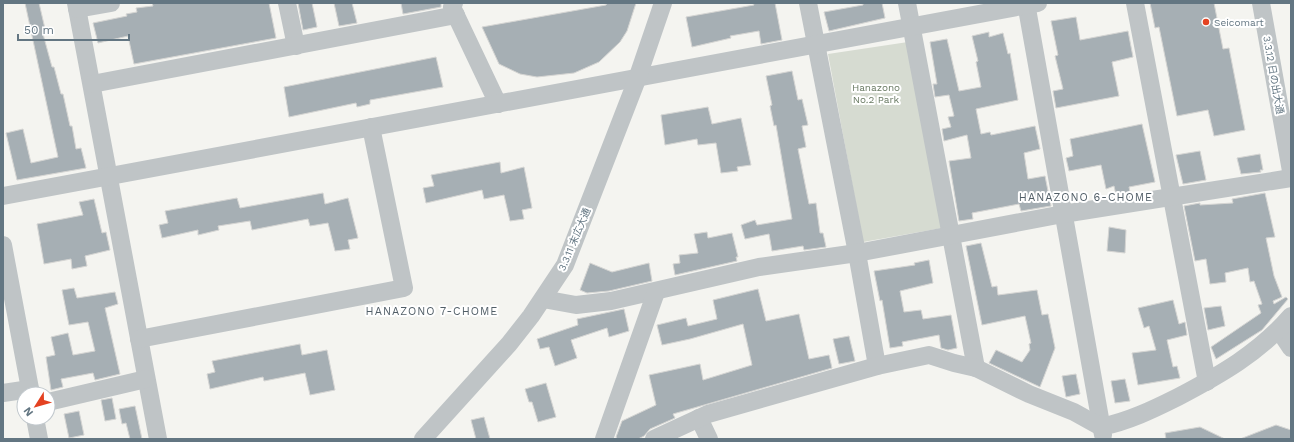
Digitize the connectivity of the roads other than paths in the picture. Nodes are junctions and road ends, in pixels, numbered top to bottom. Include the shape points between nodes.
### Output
1 (111, 3) edge
2 (288, 3) edge
3 (663, 3) edge
4 (808, 3) edge
5 (907, 3) edge
6 (1135, 3) edge
7 (1261, 3) edge
8 (1030, 4) edge
9 (76, 6) edge
10 (455, 9) edge
11 (912, 27) junction
12 (816, 45) junction
13 (296, 46) junction
14 (637, 78) junction
15 (92, 84) junction
16 (498, 104) junction
17 (371, 127) junction
18 (1291, 170) edge
19 (109, 176) junction
20 (1291, 178) edge
21 (3, 196) edge
22 (1172, 196) junction
23 (1064, 214) junction
24 (951, 236) junction
25 (3, 245) edge
26 (857, 253) junction
27 (656, 292) junction
28 (543, 300) junction
29 (1291, 316) edge
30 (1279, 330) junction
31 (139, 339) junction
32 (1291, 348) edge
33 (877, 366) junction
34 (976, 368) junction
35 (146, 379) junction
36 (1207, 382) junction
37 (29, 386) edge
38 (16, 392) edge
39 (3, 393) edge
40 (56, 400) edge
41 (699, 418) junction
42 (37, 426) edge
43 (1102, 433) edge
44 (39, 439) edge
45 (158, 439) edge
46 (423, 439) edge
47 (604, 439) edge
48 (654, 439) edge
49 (708, 439) edge

1 - 9 street
2 - 13 street
3 - 14 street, 3.3.11 末広大通
4 - 12 street
5 - 11 street
6 - 22 street
7 - 18 street, 3.3.12 日の出大通
8 - 11 street
8 - 23 street
9 - 15 street
10 - 13 street
10 - 16 street
11 - 12 street
11 - 24 street
12 - 14 street
12 - 26 street
13 - 15 street
14 - 16 street
14 - 28 street, 3.3.11 末広大通 via 565,265
15 - 19 street
16 - 17 street
17 - 19 street
17 - 31 street via 404,288
19 - 21 street
19 - 31 street
20 - 22 street
22 - 23 street
22 - 36 street
23 - 24 street
23 - 43 street
24 - 26 street
24 - 34 street
25 - 37 street
26 - 27 street via 759,267
26 - 33 street
27 - 28 street via 576,305
27 - 47 street
28 - 46 street, 3.3.11 末広大通 via 509,344
29 - 30 street
30 - 32 street
30 - 36 street via 1252,354
31 - 35 street
33 - 34 street via 929,356
33 - 41 street
34 - 43 street via 1029,394 1074,412
35 - 40 street
35 - 45 street
36 - 43 street
38 - 39 street
41 - 48 street
41 - 49 street
42 - 44 street

